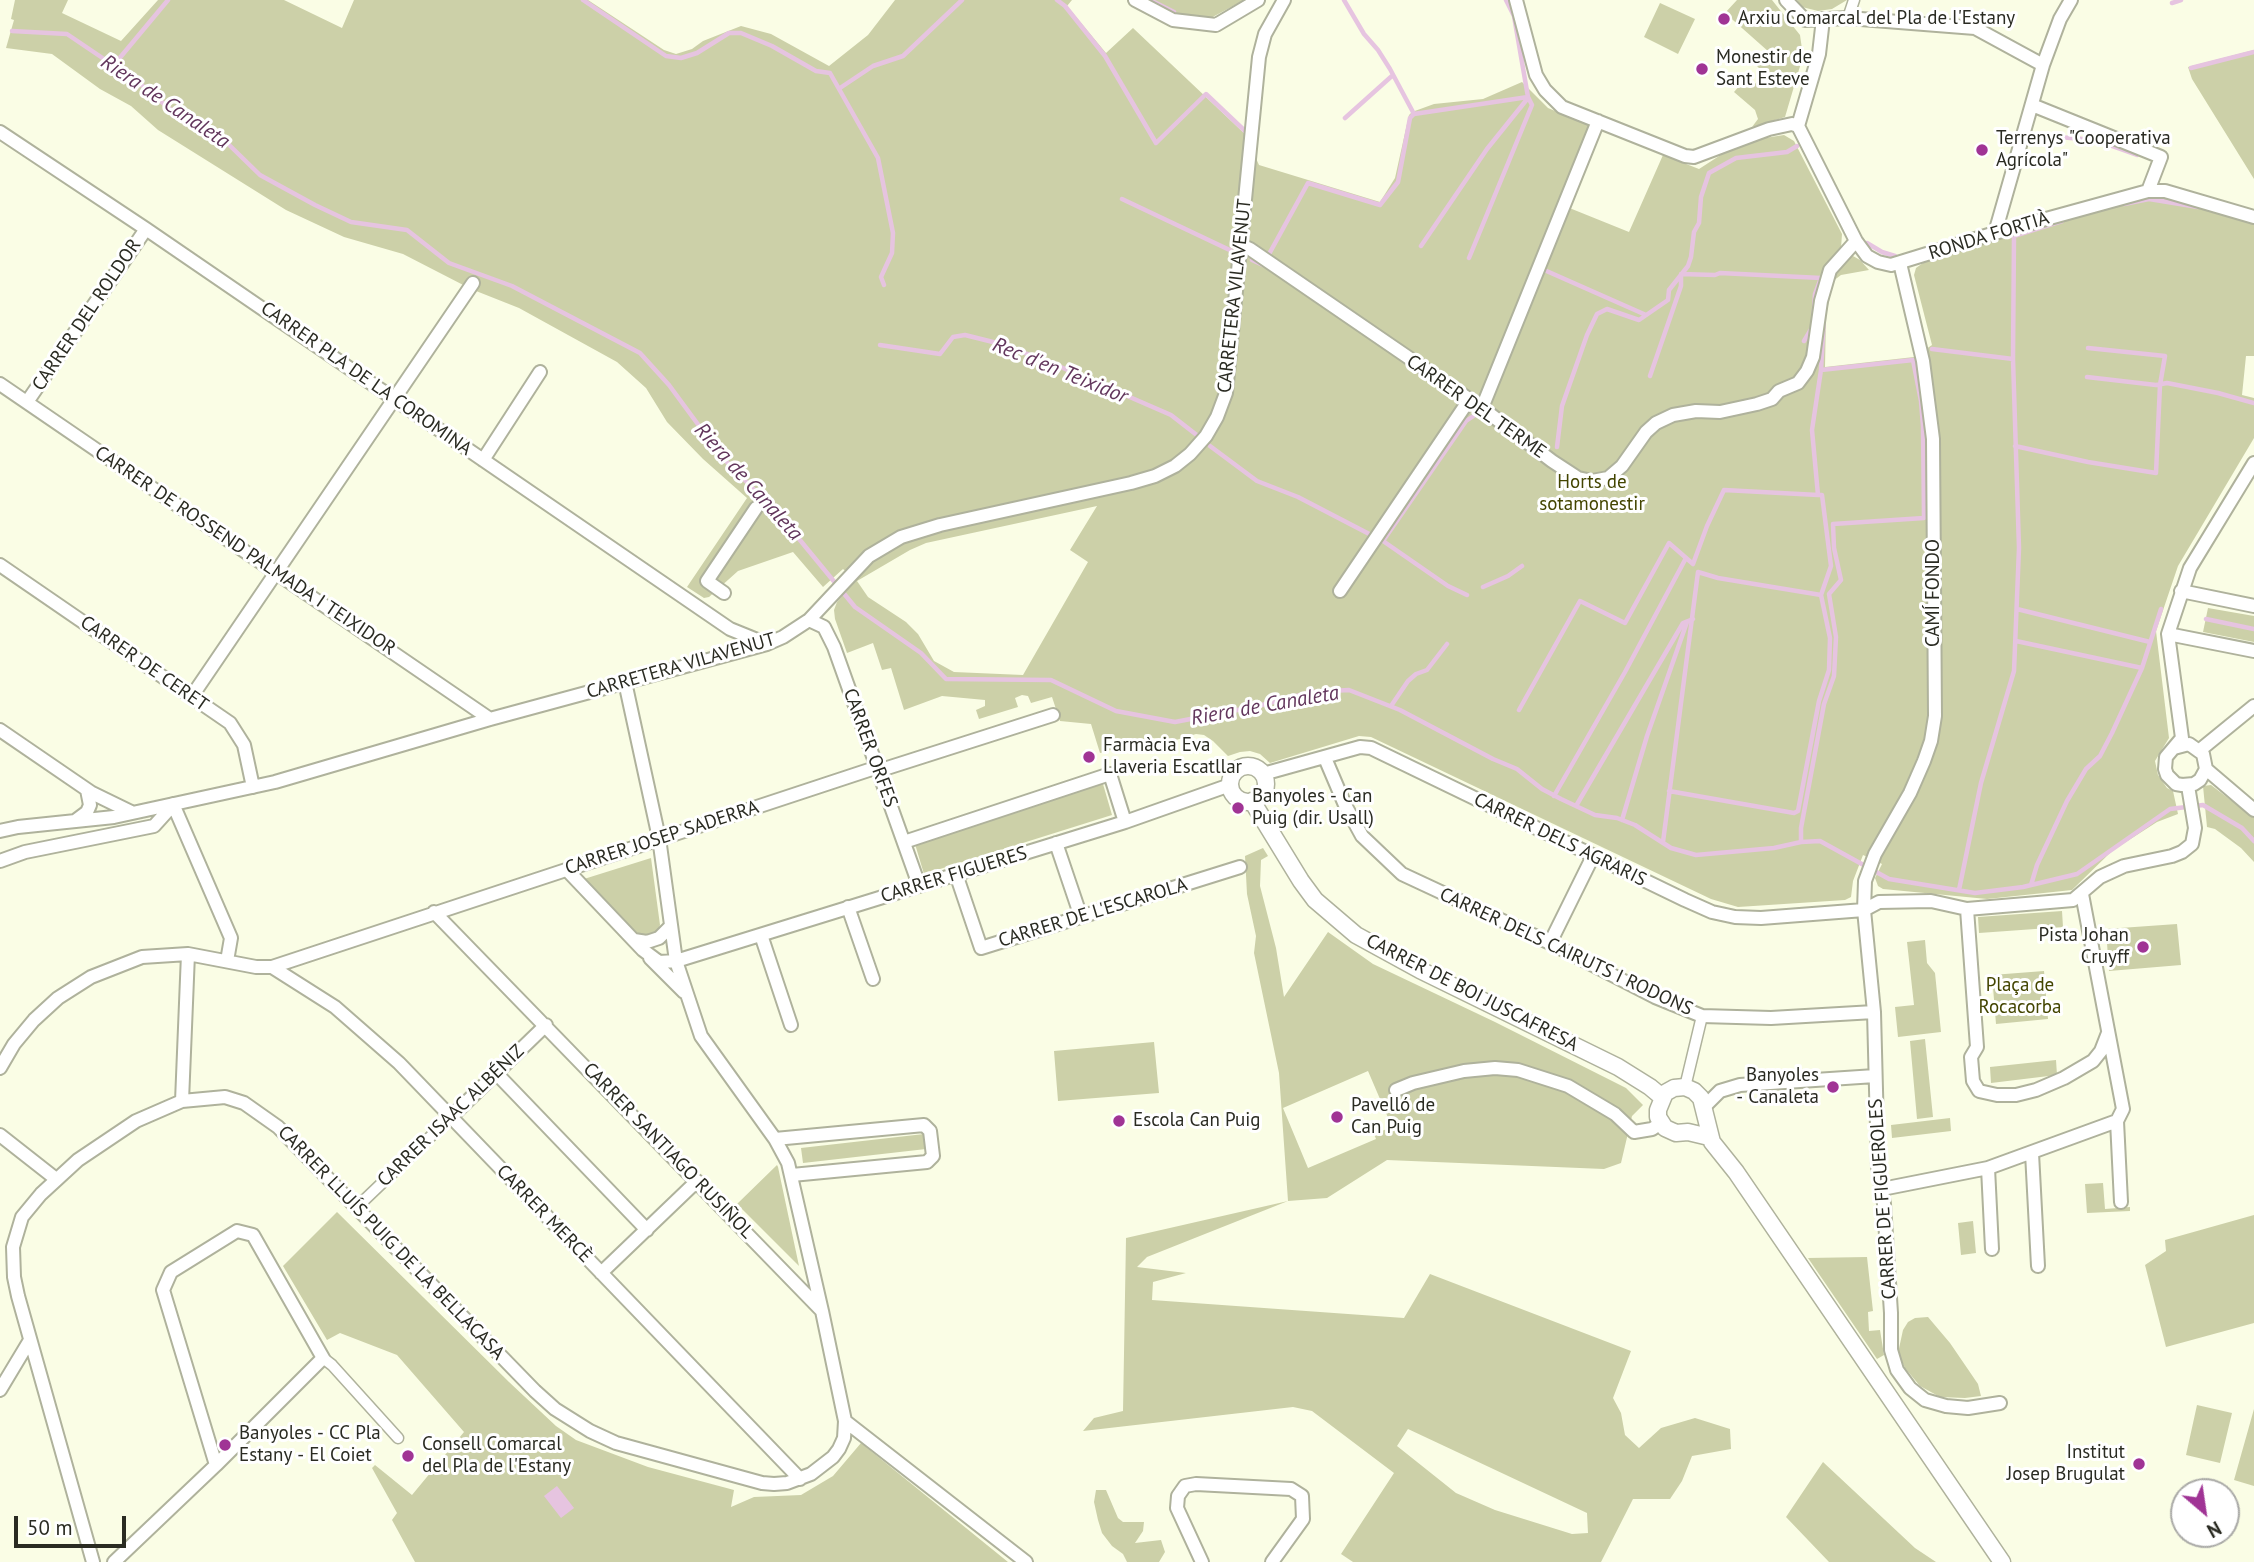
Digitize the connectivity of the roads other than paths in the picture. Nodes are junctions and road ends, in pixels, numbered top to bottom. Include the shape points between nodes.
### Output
1 (1135, 0) edge
2 (1258, 0) edge
3 (1284, 0) edge
4 (1516, 0) edge
5 (1786, 0) edge
6 (1854, 0) edge
7 (2071, 0) edge
8 (1823, 19) junction
9 (1848, 19) junction
10 (2043, 65) junction
11 (2032, 105) junction
12 (1598, 121) junction
13 (1798, 126) junction
14 (0, 132) edge
15 (2148, 191) junction
16 (2254, 217) edge
17 (146, 229) junction
18 (1995, 233) junction
19 (1856, 241) junction
20 (1241, 245) junction
21 (1900, 263) junction
22 (473, 283) dead end
23 (540, 372) dead end
24 (0, 384) edge
25 (394, 399) junction
26 (1469, 400) junction
27 (27, 402) junction
28 (1482, 408) junction
29 (483, 460) junction
30 (2254, 463) edge
31 (756, 508) dead end
32 (0, 565) edge
33 (276, 572) junction
34 (1340, 591) dead end
35 (2181, 591) junction
36 (724, 593) dead end
37 (2254, 606) edge
38 (809, 620) junction
39 (730, 629) junction
40 (2168, 634) junction
41 (767, 644) junction
42 (2254, 651) edge
43 (725, 656) junction
44 (625, 682) junction
45 (192, 696) junction
46 (2254, 706) edge
47 (1052, 715) dead end
48 (490, 719) junction
49 (0, 730) edge
50 (2186, 745) junction
51 (1325, 758) junction
52 (878, 767) junction
53 (2206, 769) junction
54 (1263, 774) junction
55 (1230, 785) junction
56 (2188, 786) junction
57 (253, 787) junction
58 (87, 790) junction
59 (1252, 801) junction
60 (173, 804) junction
61 (2254, 810) edge
62 (131, 812) junction
63 (75, 821) junction
64 (1125, 822) junction
65 (0, 831) edge
66 (659, 838) junction
67 (904, 842) junction
68 (1056, 843) junction
69 (1593, 856) junction
70 (0, 861) edge
71 (1240, 867) dead end
72 (567, 870) junction
73 (957, 874) junction
74 (919, 886) junction
75 (2082, 894) junction
76 (848, 907) junction
77 (1967, 909) junction
78 (1864, 910) junction
79 (435, 912) junction
80 (1081, 917) junction
81 (670, 927) junction
82 (761, 935) junction
83 (1550, 943) junction
84 (639, 945) junction
85 (188, 954) junction
86 (227, 961) junction
87 (676, 961) junction
88 (272, 967) junction
89 (873, 979) dead end
90 (687, 995) junction
91 (1874, 1012) junction
92 (1702, 1016) junction
93 (546, 1025) junction
94 (791, 1025) dead end
95 (2108, 1033) junction
96 (0, 1068) edge
97 (496, 1073) junction
98 (1875, 1076) junction
99 (1685, 1087) junction
100 (1396, 1090) dead end
101 (1662, 1097) junction
102 (182, 1101) junction
103 (1704, 1111) junction
104 (451, 1117) junction
105 (2117, 1121) junction
106 (1661, 1123) junction
107 (1688, 1132) junction
108 (0, 1135) edge
109 (1709, 1137) junction
110 (775, 1139) junction
111 (2032, 1153) junction
112 (1988, 1168) junction
113 (792, 1175) junction
114 (56, 1179) junction
115 (696, 1181) junction
116 (1882, 1189) junction
117 (2120, 1202) dead end
118 (357, 1207) junction
119 (647, 1230) junction
120 (1992, 1249) dead end
121 (2038, 1266) dead end
122 (601, 1273) junction
123 (822, 1311) junction
124 (30, 1340) junction
125 (323, 1358) junction
126 (0, 1390) edge
127 (2000, 1403) dead end
128 (845, 1421) junction
129 (398, 1438) dead end
130 (216, 1465) junction
131 (800, 1479) junction
132 (93, 1562) edge
133 (114, 1562) edge
134 (1026, 1562) edge
135 (1202, 1562) edge
136 (1272, 1562) edge
137 (2002, 1562) edge

1 - 2 street via 1173,20 1216,25
3 - 20 street, CARRETERA VILAVENUT via 1265,34 1259,57
4 - 12 street via 1536,75 1545,90 1562,107
5 - 8 street via 1805,20
6 - 9 street
7 - 10 street
8 - 9 street
8 - 13 street via 1819,54
9 - 10 street via 1975,28
10 - 11 street
11 - 15 street via 2161,157
11 - 18 street
12 - 13 street via 1694,157 1769,128
12 - 28 street
13 - 19 street, RONDA FORTIÀ
14 - 17 street, CARRER PLA DE LA COROMINA
15 - 16 street, RONDA FORTIÀ via 2165,191
15 - 18 street, RONDA FORTIÀ
17 - 25 street, CARRER PLA DE LA COROMINA
17 - 27 street, CARRER DEL ROLDOR
18 - 21 street, RONDA FORTIÀ
19 - 21 street, RONDA FORTIÀ via 1878,262
19 - 28 street, CARRER DEL TERME via 1829,270 1813,357 1798,383 1756,404 1673,415 1656,423 1608,478 1578,478
20 - 26 street, CARRER DEL TERME
20 - 38 street, CARRETERA VILAVENUT via 1226,393 1206,436 1190,454 1144,480 913,533 877,550
21 - 78 street, CAMÍ FONDO via 1923,361 1933,439 1935,716 1924,761 1871,863
22 - 25 street
23 - 29 street
24 - 27 street, CARRER DE ROSSEND PALMADA I TEIXIDOR
25 - 29 street, CARRER PLA DE LA COROMINA
25 - 33 street
26 - 28 street, CARRER DEL TERME
26 - 34 street
27 - 33 street, CARRER DE ROSSEND PALMADA I TEIXIDOR
29 - 39 street, CARRER PLA DE LA COROMINA
30 - 35 street via 2190,568
31 - 36 street via 707,581
32 - 45 street, CARRER DE CERET
33 - 45 street
33 - 48 street, CARRER DE ROSSEND PALMADA I TEIXIDOR
35 - 37 street
35 - 40 street
38 - 41 street, CARRETERA VILAVENUT
38 - 52 street, CARRER ORFES via 824,627 834,647
39 - 41 street, CARRER PLA DE LA COROMINA
39 - 43 street via 732,638
40 - 42 street
40 - 50 street
41 - 43 street, CARRETERA VILAVENUT
43 - 44 street, CARRETERA VILAVENUT
44 - 48 street, CARRETERA VILAVENUT
44 - 66 street
45 - 57 street, CARRER DE CERET via 237,732
46 - 50 street
47 - 52 street, CARRER JOSEP SADERRA via 884,769
48 - 57 street, CARRETERA VILAVENUT
49 - 58 street
50 - 53 street via 2206,758
50 - 56 street via 2166,757 2167,775 2176,784
51 - 54 street, CARRER DELS AGRARIS
51 - 69 street, CARRER DELS AGRARIS via 1371,748
51 - 83 street, CARRER DELS CAIRUTS I RODONS via 1362,835 1402,874
52 - 66 street, CARRER JOSEP SADERRA
52 - 67 street, CARRER ORFES
53 - 56 street via 2200,780
53 - 61 street
54 - 55 street via 1254,767 1242,767 1233,774
54 - 59 street via 1264,790
55 - 59 street via 1237,798
55 - 64 street, CARRER FIGUERES
56 - 75 street via 2195,828 2192,844 2172,856 2123,866 2100,877
57 - 60 street, CARRETERA VILAVENUT
58 - 62 street
58 - 63 street via 90,805
59 - 101 street, CARRER DE BOI JUSCAFRESA via 1315,900 1356,934 1607,1061
60 - 62 street, CARRETERA VILAVENUT
60 - 70 street via 153,825
60 - 86 street via 231,938
62 - 63 street, CARRETERA VILAVENUT
63 - 65 street, CARRETERA VILAVENUT
64 - 67 street via 1110,774
64 - 68 street, CARRER FIGUERES
66 - 72 street, CARRER JOSEP SADERRA
66 - 81 street
67 - 74 street, CARRER ORFES
68 - 73 street, CARRER FIGUERES
68 - 80 street
69 - 78 street, CARRER DELS AGRARIS via 1712,912 1735,917
69 - 83 street
71 - 80 street, CARRER DE L'ESCAROLA
72 - 79 street, CARRER JOSEP SADERRA
72 - 84 street
73 - 74 street, CARRER FIGUERES
73 - 80 street, CARRER DE L'ESCAROLA via 981,948
74 - 76 street, CARRER FIGUERES
75 - 77 street, CARRER DELS AGRARIS via 2061,902
75 - 95 street
76 - 82 street, CARRER FIGUERES
76 - 89 street
77 - 78 street, CARRER DELS AGRARIS via 1931,901 1879,902
77 - 95 street via 1977,1047 1971,1057 1973,1081 1979,1091 2016,1095 2054,1082 2093,1061
78 - 91 street, CARRER DE FIGUEROLES
79 - 88 street, CARRER JOSEP SADERRA
79 - 93 street, CARRER SANTIAGO RUSIÑOL
81 - 84 street
81 - 87 street
82 - 87 street, CARRER FIGUERES
82 - 94 street
83 - 92 street, CARRER DELS CAIRUTS I RODONS
84 - 87 street via 659,962
84 - 90 street
85 - 86 street
85 - 96 street via 142,957 91,977 34,1020
85 - 102 street
86 - 88 street
87 - 90 street
88 - 104 street, CARRER MERCÈ via 363,1030
90 - 110 street via 701,1037
91 - 92 street, CARRER DELS CAIRUTS I RODONS via 1771,1018
91 - 98 street, CARRER DE FIGUEROLES
92 - 99 street
93 - 97 street, CARRER ISAAC ALBÉNIZ
93 - 115 street, CARRER SANTIAGO RUSIÑOL
95 - 105 street via 2123,1109
97 - 104 street, CARRER ISAAC ALBÉNIZ
97 - 119 street
98 - 103 street via 1740,1085 1720,1091
98 - 116 street, CARRER DE FIGUEROLES
99 - 101 street
99 - 103 street via 1698,1094
100 - 106 street via 1464,1071 1518,1070 1568,1086 1615,1114 1634,1132
101 - 106 street
102 - 114 street, CARRER LLUÍS PUIG DE LA BELLACASA via 136,1121
102 - 118 street, CARRER LLUÍS PUIG DE LA BELLACASA via 225,1097 257,1111
103 - 107 street via 1699,1126
103 - 109 street
104 - 118 street, CARRER ISAAC ALBÉNIZ
104 - 122 street, CARRER MERCÈ
105 - 111 street
105 - 117 street
106 - 107 street via 1676,1133
107 - 109 street
108 - 114 street
109 - 137 street
110 - 113 street
110 - 113 street via 924,1125 930,1131 933,1156 927,1162
111 - 112 street
111 - 121 street
112 - 116 street
112 - 120 street
113 - 123 street
114 - 124 street, CARRER LLUÍS PUIG DE LA BELLACASA via 22,1217 13,1247 14,1277
115 - 119 street
115 - 123 street, CARRER SANTIAGO RUSIÑOL
116 - 127 street, CARRER DE FIGUEROLES via 1891,1350 1897,1370 1925,1400 1968,1408
118 - 131 street, CARRER LLUÍS PUIG DE LA BELLACASA via 535,1391 573,1422 616,1443 762,1483
119 - 122 street
122 - 131 street, CARRER MERCÈ
123 - 128 street
124 - 126 street
124 - 132 street, CARRER LLUÍS PUIG DE LA BELLACASA
125 - 129 street
125 - 130 street
125 - 130 street via 253,1235 237,1231 171,1272 163,1290
128 - 131 street, CARRER LLUÍS PUIG DE LA BELLACASA via 839,1449
128 - 134 street
130 - 133 street
135 - 136 street via 1177,1508 1185,1486 1196,1484 1291,1489 1302,1496 1303,1519

